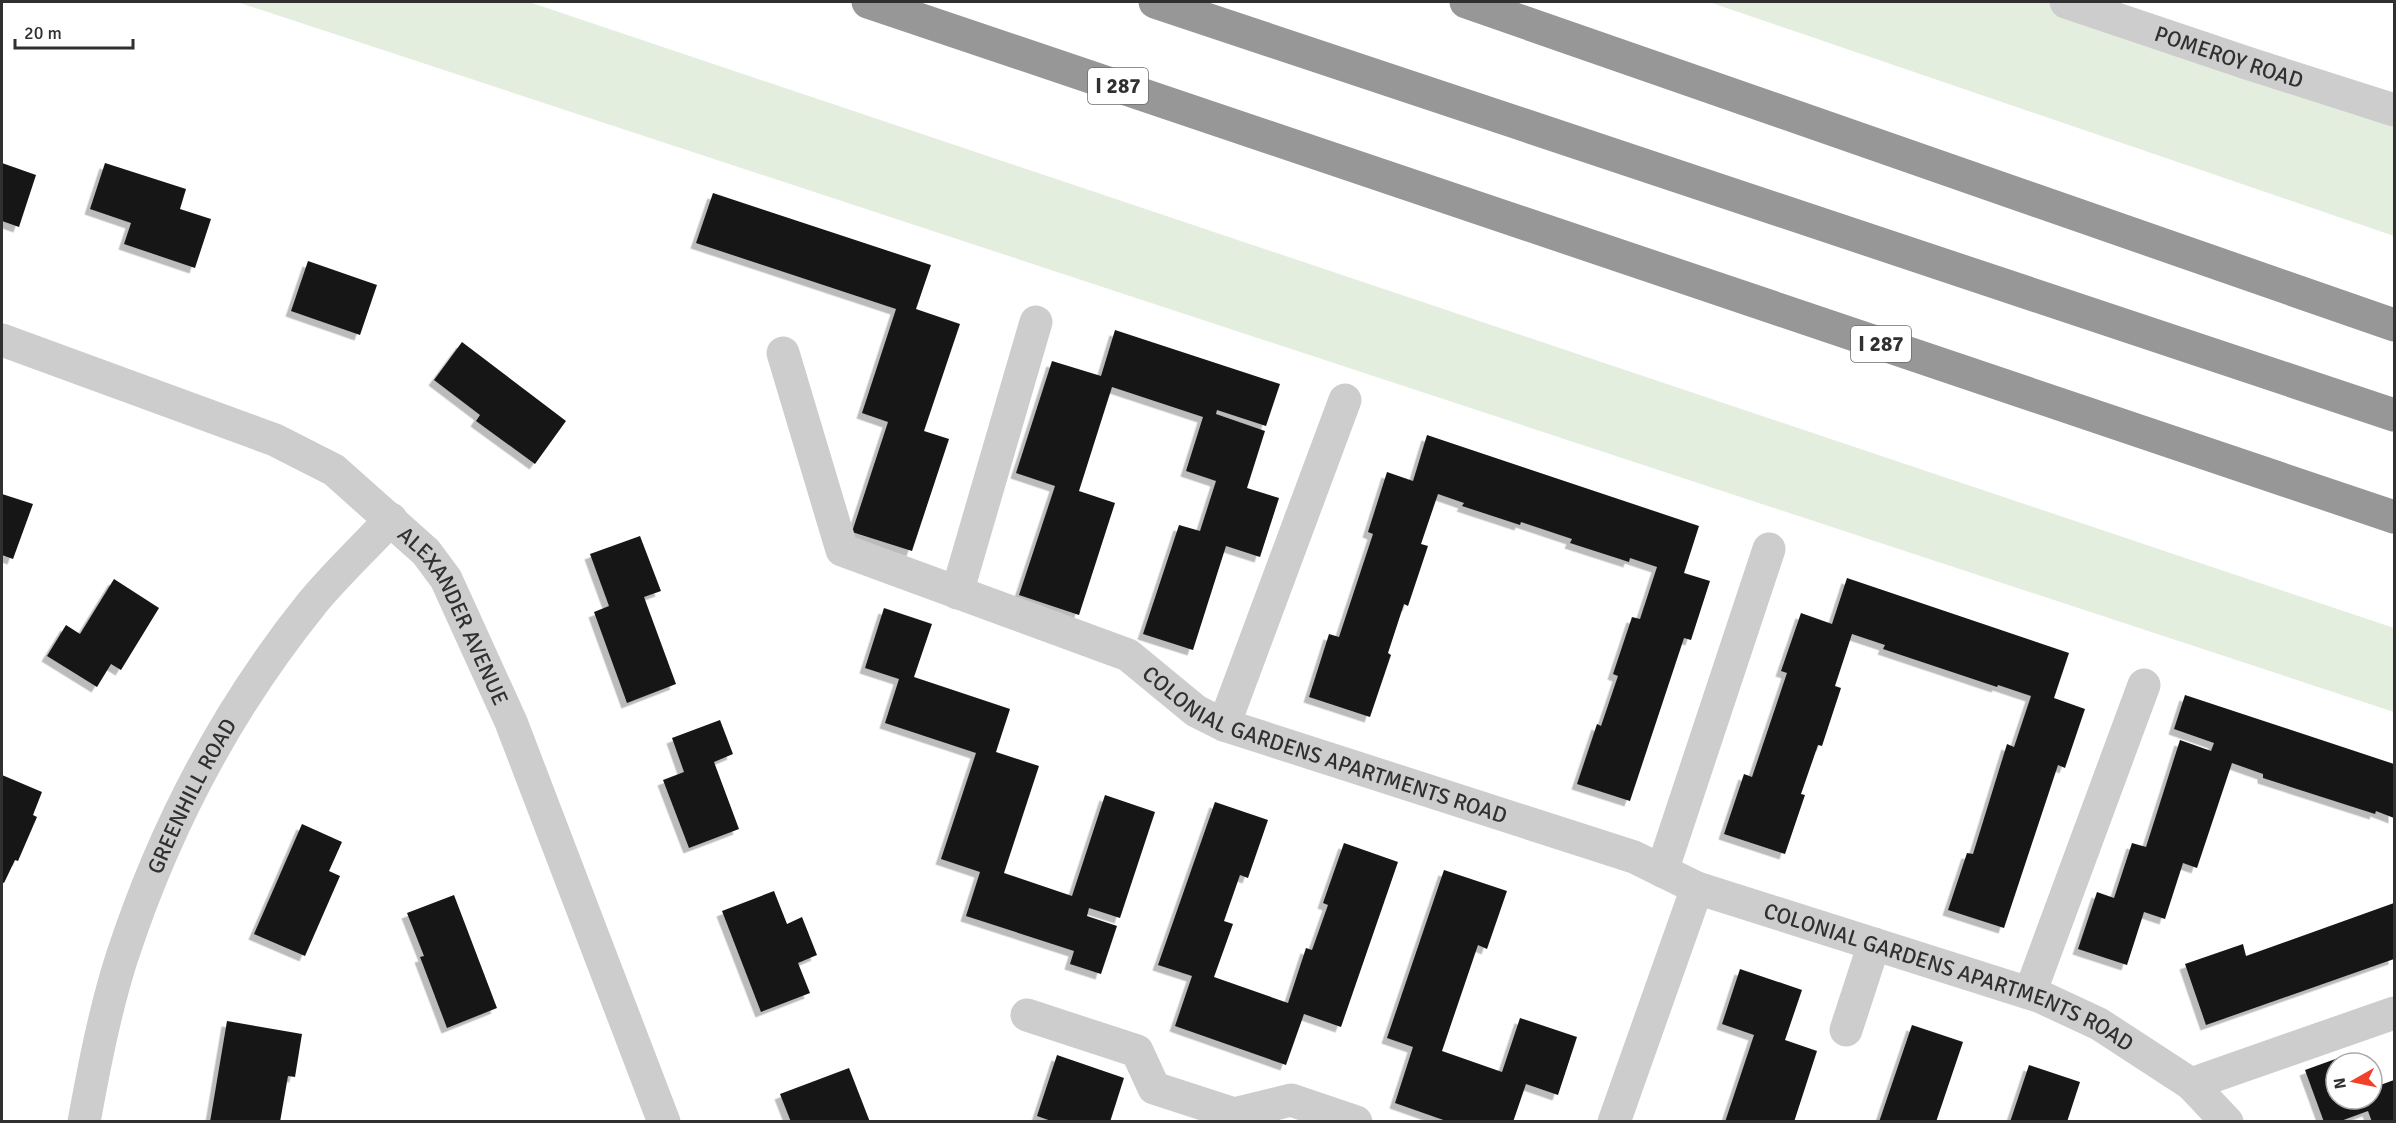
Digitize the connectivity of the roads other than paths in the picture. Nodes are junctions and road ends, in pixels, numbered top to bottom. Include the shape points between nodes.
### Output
1 (868, 2) edge
2 (1155, 2) edge
3 (1467, 2) edge
4 (2066, 2) edge
5 (2136, 13) edge
6 (2394, 110) edge
7 (1036, 322) dead end
8 (2394, 325) edge
9 (2, 340) edge
10 (783, 353) dead end
11 (1345, 400) dead end
12 (2394, 415) edge
13 (2394, 517) edge
14 (391, 519) junction
15 (1769, 549) dead end
16 (957, 593) junction
17 (2144, 685) dead end
18 (1224, 724) junction
19 (1662, 871) junction
20 (1697, 888) junction
21 (1874, 944) junction
22 (2030, 993) junction
23 (2394, 1012) edge
24 (1027, 1015) dead end
25 (1846, 1030) dead end
26 (2191, 1084) junction
27 (84, 1122) edge
28 (664, 1122) edge
29 (1356, 1122) edge
30 (1614, 1122) edge
31 (2227, 1122) edge

1 - 13 highway, I 287
2 - 12 highway
3 - 8 highway
4 - 5 street, POMEROY ROAD
5 - 6 street, POMEROY ROAD via 2250,64
7 - 16 street
9 - 14 street, ALEXANDER AVENUE via 275,440 334,470
10 - 16 street, COLONIAL GARDENS APARTMENTS ROAD via 842,550
11 - 18 street
14 - 27 street, GREENHILL ROAD via 314,601 258,675 202,767 156,865 122,958
14 - 28 street, ALEXANDER AVENUE via 426,552 446,579 502,702
15 - 19 street
16 - 18 street, COLONIAL GARDENS APARTMENTS ROAD via 1128,655 1196,711
17 - 22 street
18 - 19 street, COLONIAL GARDENS APARTMENTS ROAD via 1634,857
19 - 20 street, COLONIAL GARDENS APARTMENTS ROAD
20 - 21 street, COLONIAL GARDENS APARTMENTS ROAD
20 - 30 street
21 - 22 street, COLONIAL GARDENS APARTMENTS ROAD
21 - 25 street
22 - 26 street, COLONIAL GARDENS APARTMENTS ROAD via 2099,1024
23 - 26 street
24 - 29 street via 1137,1051 1154,1088 1234,1114 1291,1100
26 - 31 street, COLONIAL GARDENS APARTMENTS ROAD

